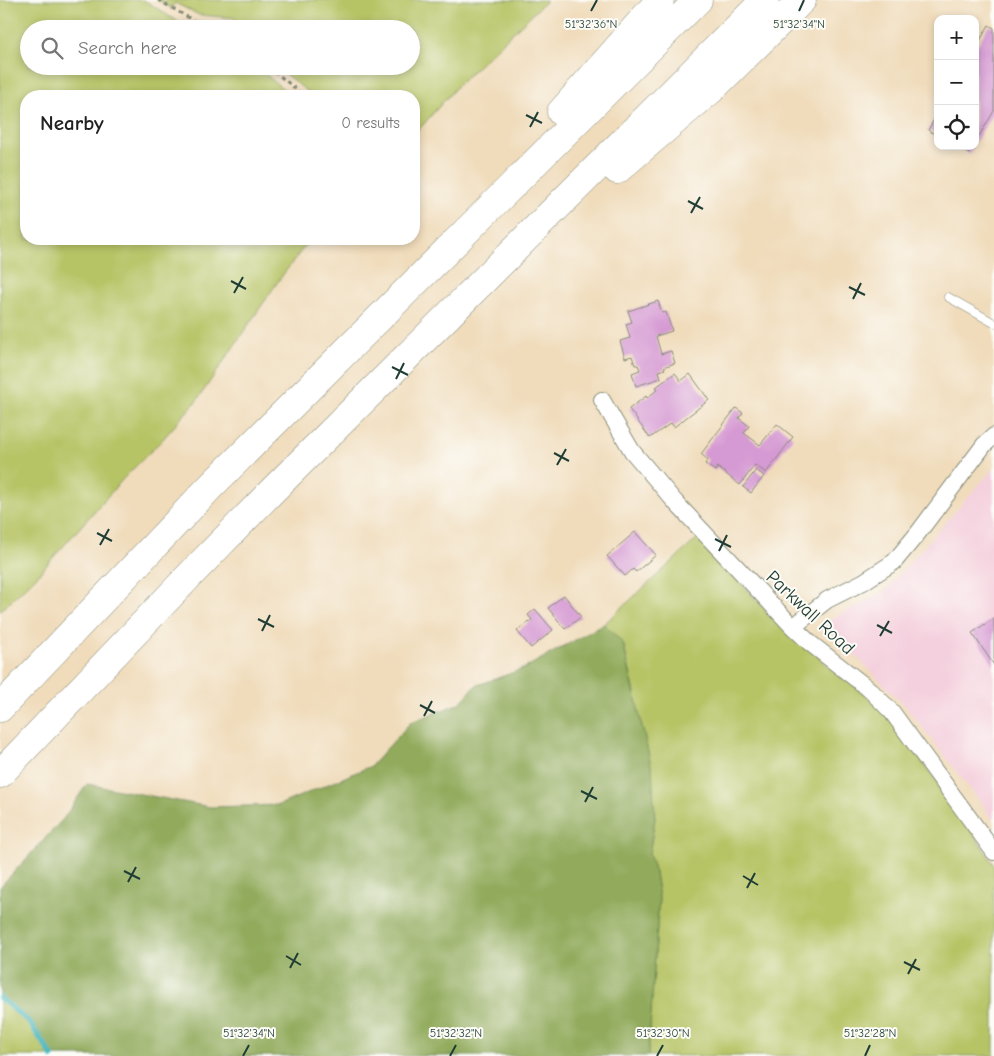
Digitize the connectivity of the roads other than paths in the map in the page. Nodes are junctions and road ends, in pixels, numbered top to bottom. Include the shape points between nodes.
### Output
1 (660, 0) edge
2 (698, 0) edge
3 (765, 0) edge
4 (802, 0) edge
5 (414, 282) junction
6 (948, 297) dead end
7 (447, 316) junction
8 (994, 323) edge
9 (602, 400) dead end
10 (994, 436) edge
11 (793, 628) junction
12 (0, 708) edge
13 (0, 774) edge
14 (994, 852) edge

1 - 5 highway
2 - 5 highway
3 - 7 highway
4 - 7 highway via 712,89
5 - 12 highway via 211,486
6 - 8 lane
7 - 13 highway via 189,576
9 - 11 street, Parkwall Road via 632,451
10 - 11 street via 894,562 827,600
11 - 14 street, Parkwall Road via 870,690 892,712

